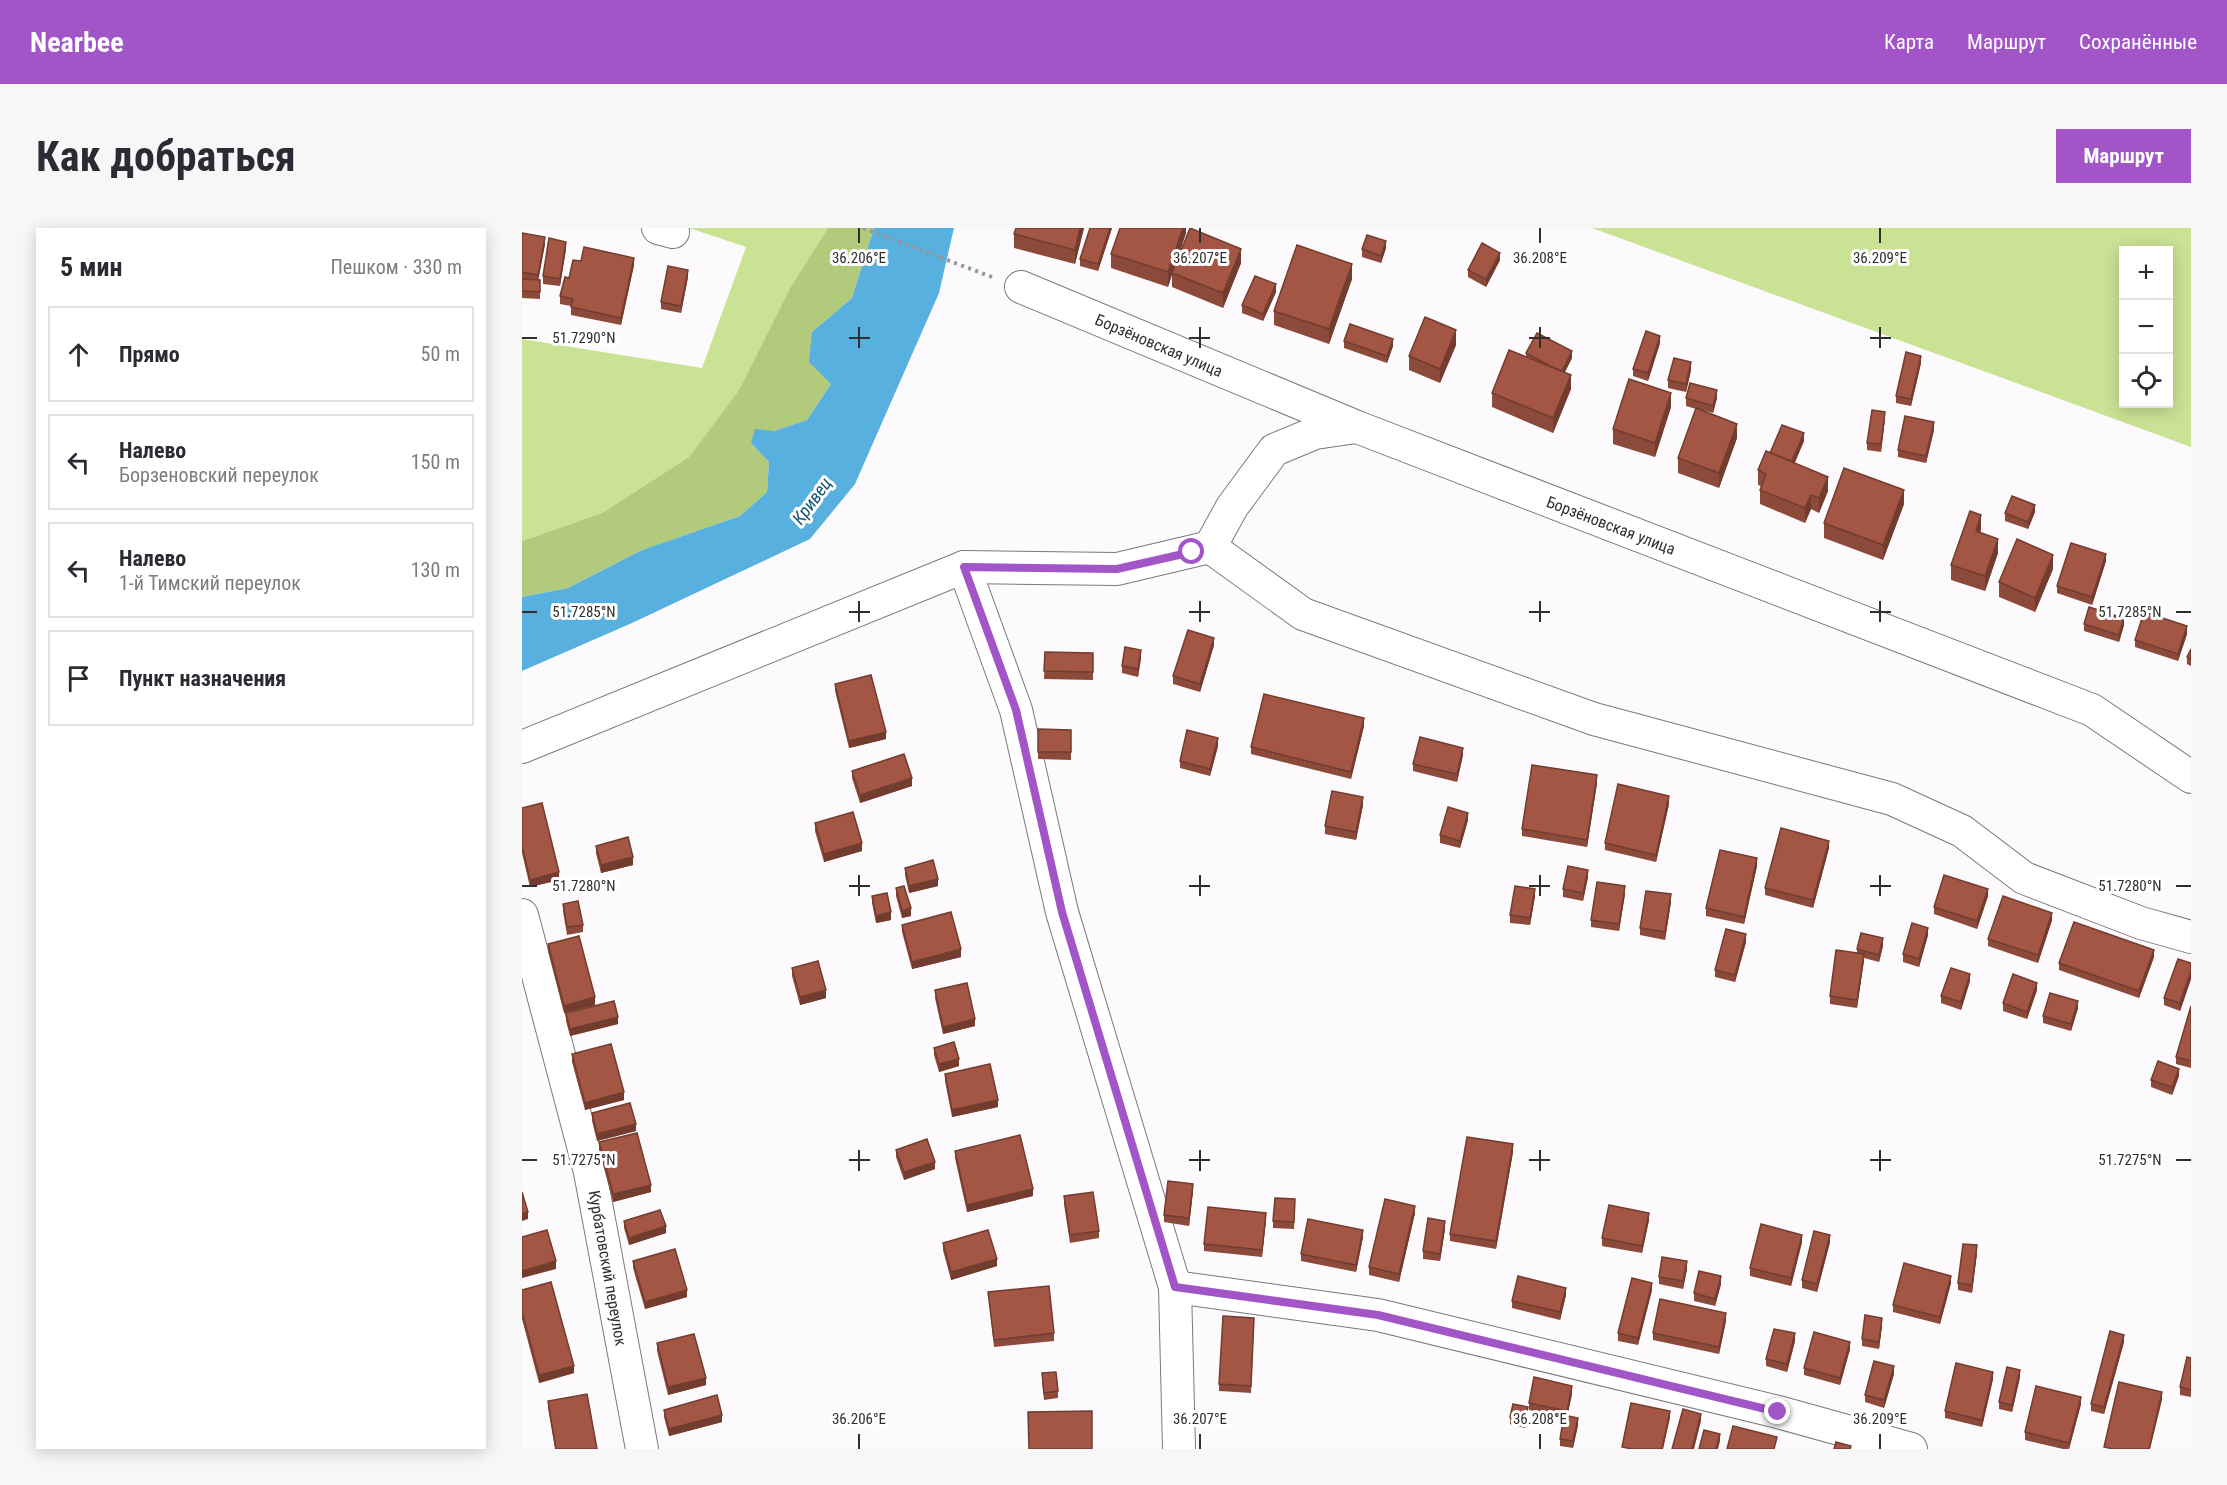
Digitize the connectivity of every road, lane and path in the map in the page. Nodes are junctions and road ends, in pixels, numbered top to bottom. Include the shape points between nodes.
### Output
1 (863, 228) edge
2 (1021, 287) joint
3 (1357, 427) junction
4 (1210, 547) junction
5 (964, 567) junction
6 (522, 747) edge
7 (2191, 777) edge
8 (522, 915) edge
9 (2191, 937) edge
10 (1175, 1287) junction
11 (642, 1449) edge
12 (1179, 1449) edge
13 (1911, 1449) edge

1 - 2 path
2 - 3 street, Борзёновская улица
3 - 4 street via 1315,433 1274,450 1232,507
3 - 7 street, Борзёновская улица via 2092,710
4 - 5 street via 1117,569
4 - 9 street via 1303,614 1594,719 1892,799 1962,831 2024,878 2141,923
5 - 6 street
5 - 10 street via 1016,710 1062,912
8 - 11 street, Курбатовский переулок via 590,1172
10 - 12 street
10 - 13 street via 1378,1315 1778,1412

